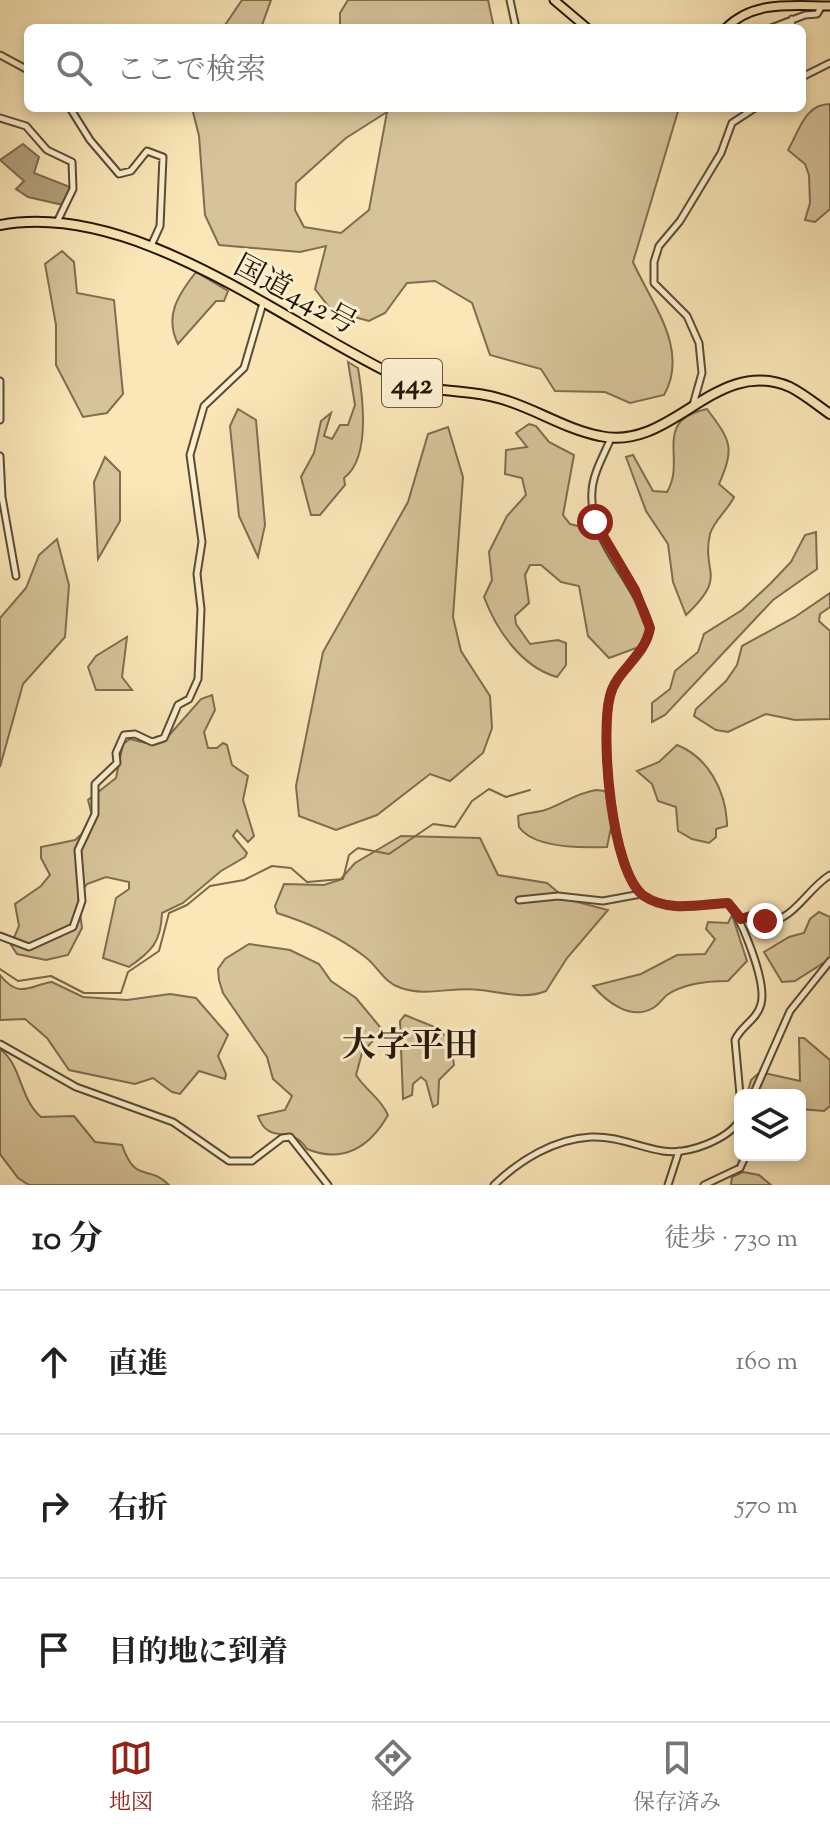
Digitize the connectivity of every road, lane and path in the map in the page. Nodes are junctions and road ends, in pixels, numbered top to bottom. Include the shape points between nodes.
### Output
1 (510, 0) edge
2 (554, 0) edge
3 (826, 6) edge
4 (792, 19) junction
5 (515, 24) edge
6 (582, 24) edge
7 (730, 24) edge
8 (780, 24) edge
9 (791, 24) edge
10 (0, 55) edge
11 (830, 63) edge
12 (24, 68) edge
13 (806, 75) edge
14 (72, 112) edge
15 (749, 112) edge
16 (0, 118) edge
17 (58, 220) junction
18 (0, 225) edge
19 (150, 248) junction
20 (263, 302) junction
21 (0, 381) edge
22 (693, 405) junction
23 (830, 414) edge
24 (0, 420) edge
25 (611, 438) junction
26 (0, 456) edge
27 (16, 576) dead end
28 (830, 875) edge
29 (641, 894) junction
30 (519, 900) dead end
31 (741, 919) junction
32 (0, 936) edge
33 (830, 961) edge
34 (0, 1044) edge
35 (739, 1089) edge
36 (756, 1089) edge
37 (734, 1127) edge
38 (679, 1151) junction
39 (743, 1161) edge
40 (328, 1185) edge
41 (494, 1185) edge
42 (668, 1185) edge
43 (704, 1185) edge

1 - 5 street
2 - 6 main road
3 - 4 street via 817,14
3 - 7 main road via 758,5
4 - 8 street
4 - 9 street
10 - 12 street
11 - 13 street
14 - 19 street via 119,174 131,171 147,151 163,157 160,226
15 - 22 street via 732,123 721,153 655,255 654,283 687,316 699,343 702,373
16 - 17 street via 26,126 47,150 72,162 73,189
17 - 18 highway, 国道442号 / 442
17 - 19 highway, 国道442号 / 442 via 92,225
19 - 20 highway, 国道442号 / 442
20 - 25 highway, 国道442号 / 442 via 415,385 495,397
20 - 32 street via 244,368 204,406 190,455 202,542 197,574 198,679 193,693 178,705 164,738 152,742 124,735 117,763 95,784 95,814 78,850 82,901 73,927 29,947
21 - 24 street
22 - 23 highway, 国道442号 / 442 via 725,386 771,383 790,388
22 - 25 highway, 国道442号 / 442 via 655,430
25 - 29 street via 594,478 595,522 635,590 650,628 642,652 615,683 608,704 608,783 617,843
26 - 27 street
28 - 31 street via 780,920 754,915
29 - 30 street via 603,901 558,896
29 - 31 street via 675,907 728,903
31 - 35 street via 763,992 757,1015 735,1040
33 - 36 street via 790,1011
34 - 40 street via 76,1087 173,1122 229,1161 252,1161 290,1137
37 - 38 street via 726,1136
38 - 41 street via 587,1137 525,1159
38 - 42 street
39 - 43 street via 740,1168

